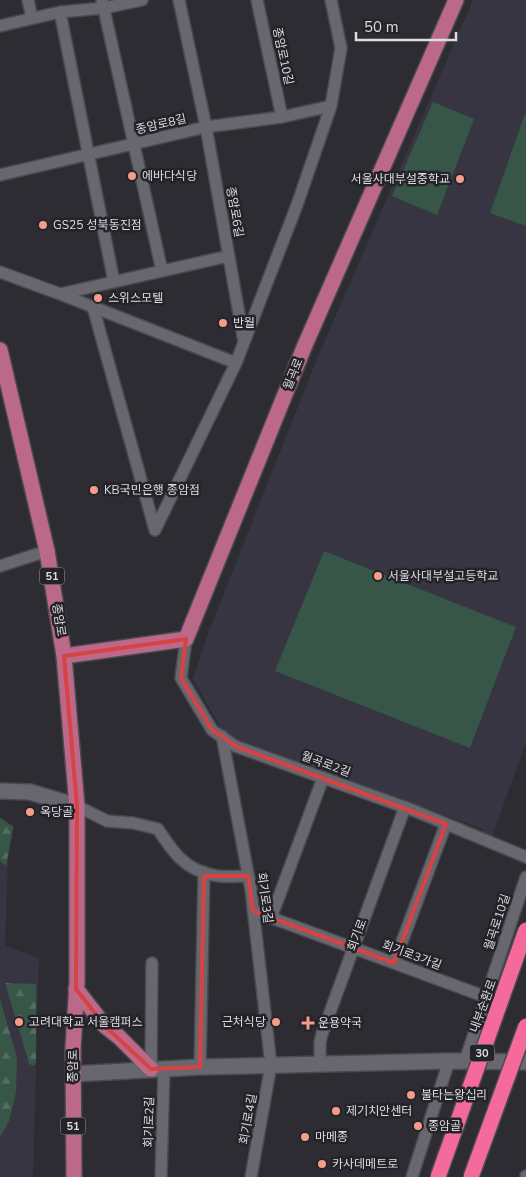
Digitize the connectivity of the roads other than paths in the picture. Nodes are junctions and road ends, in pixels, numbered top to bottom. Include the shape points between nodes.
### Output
1 (28, 0) edge
2 (142, 0) edge
3 (179, 0) edge
4 (257, 0) edge
5 (331, 0) edge
6 (456, 0) edge
7 (103, 4) edge
8 (60, 12) junction
9 (32, 18) junction
10 (0, 26) edge
11 (331, 106) junction
12 (282, 117) junction
13 (206, 127) junction
14 (135, 144) junction
15 (89, 155) junction
16 (0, 176) edge
17 (229, 256) junction
18 (162, 271) junction
19 (0, 272) edge
20 (114, 282) junction
21 (60, 294) junction
22 (92, 307) junction
23 (244, 343) junction
24 (0, 350) edge
25 (236, 363) junction
26 (47, 551) junction
27 (0, 566) edge
28 (186, 639) junction
29 (64, 656) junction
30 (222, 736) junction
31 (323, 778) junction
32 (0, 791) edge
33 (77, 806) junction
34 (405, 807) junction
35 (446, 824) junction
36 (526, 857) edge
37 (204, 872) junction
38 (248, 876) junction
39 (526, 877) edge
40 (253, 911) junction
41 (271, 918) junction
42 (526, 930) edge
43 (352, 948) junction
44 (152, 962) dead end
45 (394, 963) junction
46 (76, 989) junction
47 (486, 998) junction
48 (526, 1026) edge
49 (457, 1061) junction
50 (526, 1062) edge
51 (320, 1064) junction
52 (271, 1065) junction
53 (200, 1067) junction
54 (158, 1068) junction
55 (73, 1074) junction
56 (74, 1177) edge
57 (161, 1177) edge
58 (251, 1177) edge
59 (412, 1177) edge
60 (438, 1177) edge
61 (471, 1177) edge

1 - 9 street
2 - 7 street
3 - 13 street, 종암로6길
4 - 12 street, 종암로10길
5 - 11 street via 341,48
6 - 28 main road, 월곡로 via 305,345
7 - 8 street
7 - 14 street
8 - 9 street
8 - 15 street
9 - 10 street
11 - 12 street, 종암로8길
11 - 23 street
12 - 13 street, 종암로8길
13 - 14 street, 종암로8길
13 - 17 street, 종암로6길
14 - 15 street, 종암로8길
14 - 18 street
15 - 16 street, 종암로8길
15 - 20 street
17 - 18 street, 종암로6길
17 - 23 street
18 - 20 street, 종암로6길
19 - 21 street
20 - 21 street, 종암로6길
21 - 22 street
22 - 25 street
22 - 25 street via 155,530
23 - 25 street
24 - 26 main road, 종암로 / 51
26 - 27 street
26 - 29 main road, 종암로 / 51
28 - 29 main road
28 - 30 street, 월곡로2길 via 181,678 212,730
29 - 33 main road, 종암로 / 51
30 - 31 street, 월곡로2길 via 235,746
30 - 38 street, 회기로3길
31 - 34 street, 월곡로2길
31 - 41 street
32 - 33 main road via 30,792
33 - 37 street via 108,821 158,829 170,849 190,868
33 - 46 main road, 종암로 / 51
34 - 35 street, 월곡로2길
34 - 43 street, 회기로
35 - 36 street, 월곡로2길
35 - 45 street
37 - 38 street via 214,876
37 - 53 street
38 - 40 street, 회기로3길
39 - 47 street, 월곡로10길
40 - 41 street, 회기로3가길
40 - 52 street, 회기로3길
41 - 43 street, 회기로3가길
42 - 60 highway, 내부순환로 / 30, bridge
43 - 45 street, 회기로3가길
43 - 51 street, 회기로 via 321,1038
44 - 54 street
45 - 47 street, 회기로3가길
46 - 54 main road via 105,1026
46 - 55 main road, 종암로 / 51
47 - 49 street, 월곡로10길
48 - 61 highway, 30, bridge
49 - 50 main road, bridge
49 - 51 main road
49 - 59 street, 월곡로10길
51 - 52 main road
52 - 53 main road
52 - 58 street, 회기로4길
53 - 54 main road
54 - 55 main road
54 - 57 street, 회기로2길
55 - 56 main road, 종암로 / 51

